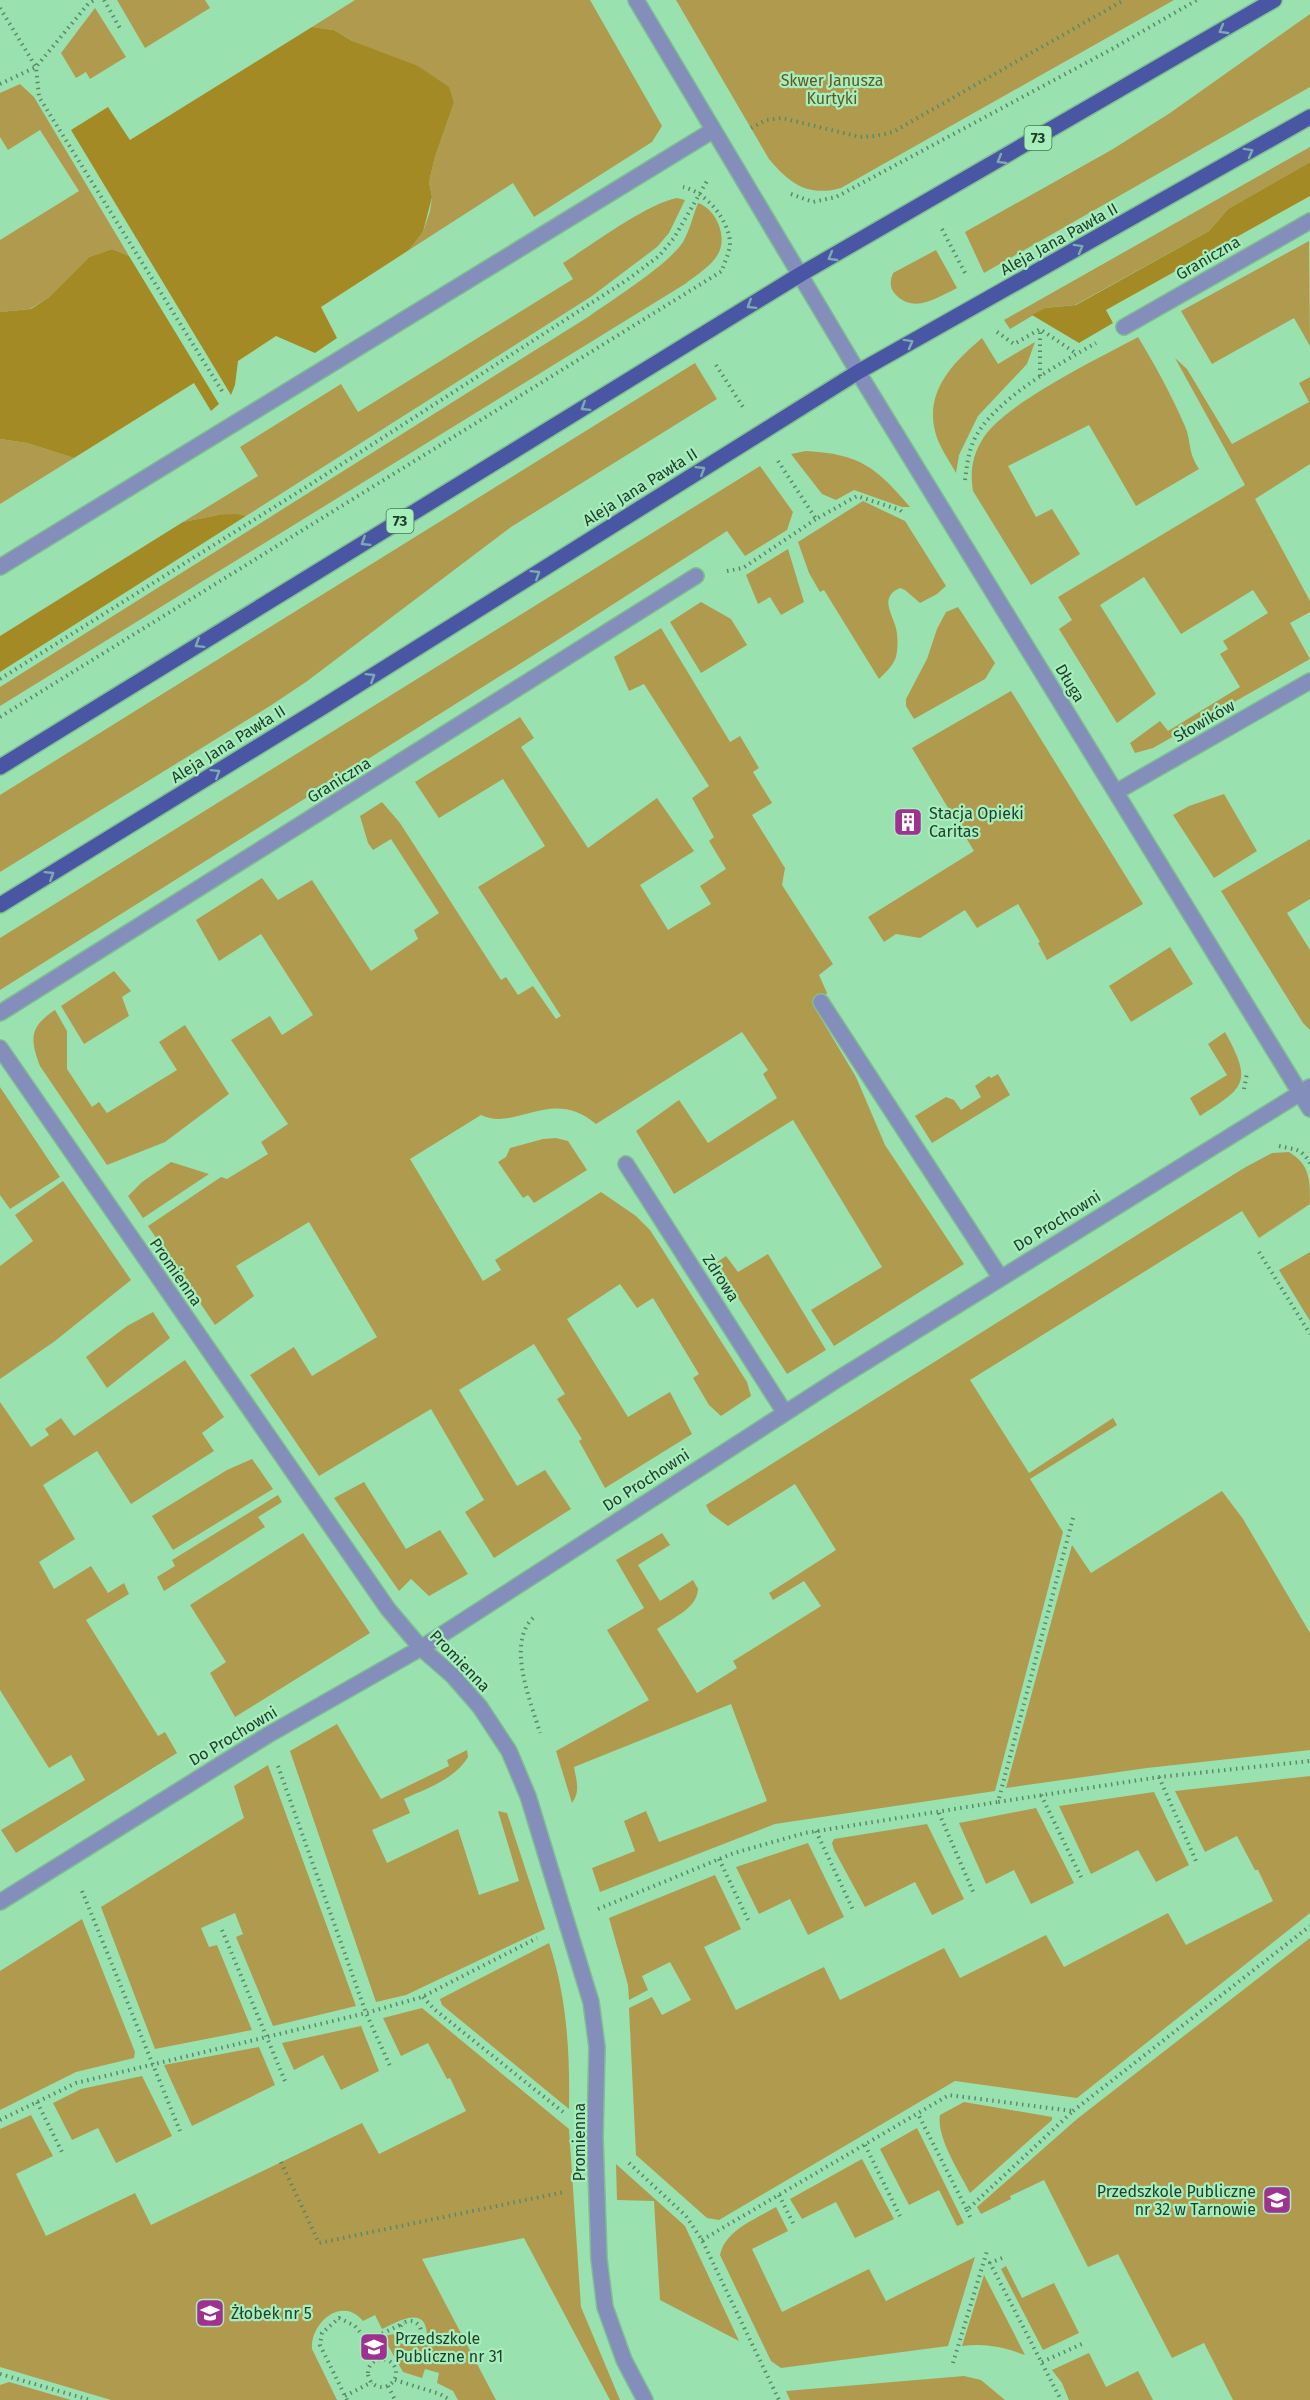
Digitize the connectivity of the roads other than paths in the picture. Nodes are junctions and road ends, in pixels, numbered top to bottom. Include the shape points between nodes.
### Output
1 (636, 0) edge
2 (1274, 0) edge
3 (1310, 117) edge
4 (712, 131) junction
5 (1310, 221) edge
6 (801, 274) junction
7 (1124, 327) road end
8 (858, 372) junction
9 (0, 567) edge
10 (696, 576) road end
11 (1310, 681) edge
12 (0, 767) edge
13 (1116, 792) junction
14 (0, 905) edge
15 (821, 1002) dead end
16 (0, 1013) edge
17 (0, 1048) edge
18 (1305, 1090) edge
19 (1310, 1109) edge
20 (626, 1164) dead end
21 (1000, 1277) junction
22 (785, 1413) junction
23 (421, 1648) junction
24 (0, 1902) edge
25 (645, 2400) edge

1 - 4 street, Długa
2 -> 6 main road, 73
8 -> 3 main road, Aleja Jana Pawła II
4 - 6 street, Długa
4 - 9 street
5 - 7 street, Graniczna
6 - 8 street, Długa
6 -> 12 main road, 73
8 - 13 street, Długa
14 -> 8 main road, Aleja Jana Pawła II
10 - 16 street, Graniczna
11 - 13 street, Słowików
13 - 18 street, Długa
15 - 21 street
17 - 23 street, Promienna via 388,1609
18 - 19 street, Długa
18 - 21 street, Do Prochowni
20 - 22 street, Zdrowa
21 - 22 street, Do Prochowni
22 - 23 street, Do Prochowni
23 - 24 street, Do Prochowni via 268,1736
23 - 25 street, Promienna via 480,1707 509,1751 528,1796 591,2002 597,2047 595,2138 599,2259 605,2307 624,2360

